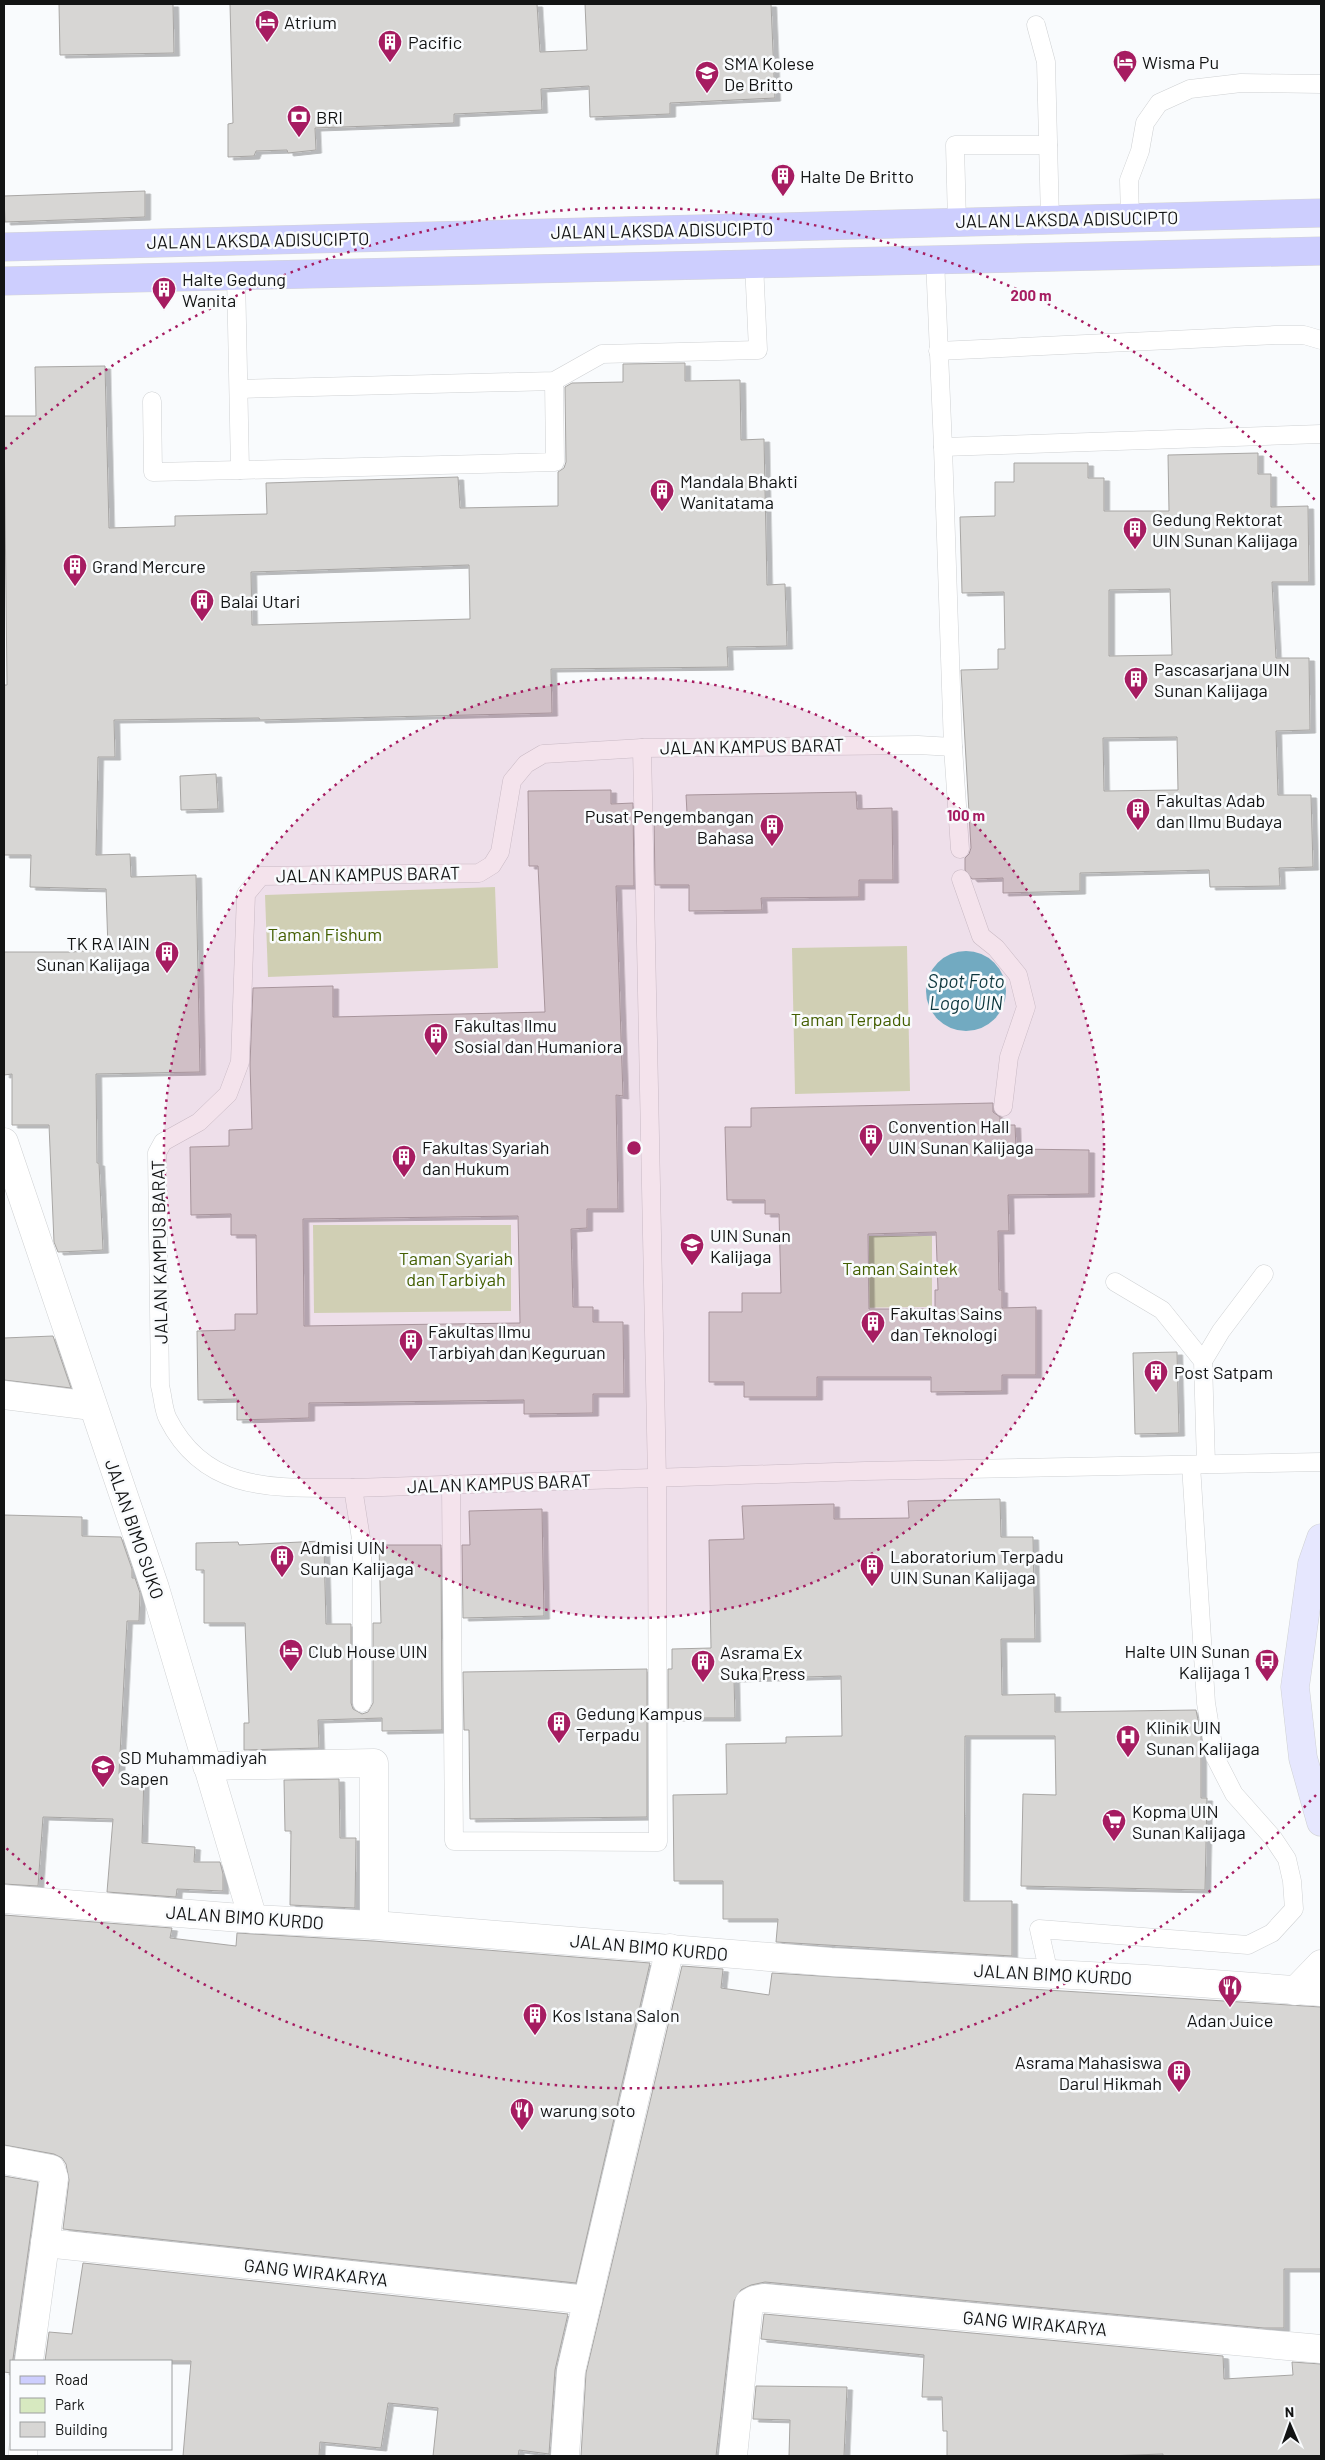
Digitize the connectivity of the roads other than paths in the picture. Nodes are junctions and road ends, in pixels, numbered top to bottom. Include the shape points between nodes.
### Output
1 (1036, 25) dead end
2 (1321, 84) edge
3 (1048, 144) junction
4 (1321, 213) edge
5 (1130, 218) junction
6 (1050, 220) junction
7 (957, 222) junction
8 (623, 231) junction
9 (4, 247) edge
10 (1321, 251) edge
11 (935, 259) junction
12 (754, 263) junction
13 (625, 268) junction
14 (236, 275) junction
15 (4, 282) edge
16 (1321, 340) edge
17 (938, 351) junction
18 (554, 381) junction
19 (239, 389) junction
20 (152, 400) dead end
21 (1321, 434) edge
22 (943, 447) junction
23 (240, 470) junction
24 (954, 747) junction
25 (642, 748) junction
26 (960, 849) dead end
27 (961, 879) dead end
28 (1003, 1107) dead end
29 (4, 1142) edge
30 (1264, 1274) dead end
31 (1115, 1282) dead end
32 (1203, 1361) junction
33 (4, 1395) edge
34 (92, 1406) junction
35 (1321, 1462) edge
36 (1198, 1464) junction
37 (657, 1478) junction
38 (451, 1484) junction
39 (353, 1488) junction
40 (1321, 1538) edge
41 (362, 1703) dead end
42 (207, 1766) junction
43 (1321, 1822) edge
44 (4, 1899) edge
45 (253, 1919) junction
46 (374, 1925) junction
47 (670, 1948) junction
48 (1321, 1964) edge
49 (1049, 1974) junction
50 (1295, 1991) junction
51 (1321, 1992) edge
52 (4, 2160) edge
53 (45, 2243) junction
54 (588, 2300) junction
55 (1321, 2349) edge
56 (29, 2360) edge
57 (565, 2456) edge
58 (733, 2456) edge

1 - 3 lane via 1046,62
2 - 5 lane via 1241,83 1215,86 1190,89 1159,103 1145,124 1140,151 1129,180
3 - 6 lane
3 - 7 lane via 955,145
4 - 5 main road, JALAN LAKSDA ADISUCIPTO
5 - 6 main road, JALAN LAKSDA ADISUCIPTO
6 - 7 main road, JALAN LAKSDA ADISUCIPTO
7 - 8 main road, JALAN LAKSDA ADISUCIPTO
8 - 9 main road, JALAN LAKSDA ADISUCIPTO
8 - 13 main road
10 - 11 main road, JALAN LAKSDA ADISUCIPTO
11 - 12 main road, JALAN LAKSDA ADISUCIPTO
11 - 17 lane
12 - 13 main road, JALAN LAKSDA ADISUCIPTO
12 - 18 lane via 758,350 602,354
13 - 14 main road, JALAN LAKSDA ADISUCIPTO
14 - 15 main road, JALAN LAKSDA ADISUCIPTO
14 - 19 lane
16 - 17 lane via 1304,335 1275,335
17 - 22 lane
18 - 19 lane
18 - 23 lane via 555,462
19 - 23 lane
20 - 23 lane via 153,472
21 - 22 lane
22 - 24 lane
24 - 25 lane, JALAN KAMPUS BARAT
24 - 26 lane
25 - 37 lane
25 - 39 lane, JALAN KAMPUS BARAT via 543,754 526,764 512,781 500,852 492,865 478,873 261,876 246,894 240,1062 228,1094 199,1122 163,1142 157,1154 160,1386 167,1418 190,1451 218,1472 247,1484
27 - 28 lane via 981,936 996,948 1018,975 1026,1007 1009,1057
29 - 34 street, JALAN BIMO SUKO
30 - 32 lane
31 - 32 lane via 1162,1310
32 - 36 lane
33 - 34 street
34 - 42 street, JALAN BIMO SUKO via 156,1588
35 - 36 lane, JALAN KAMPUS BARAT
36 - 37 lane, JALAN KAMPUS BARAT
36 - 49 lane via 1206,1703 1215,1757 1234,1794 1287,1859 1294,1910 1272,1933 1248,1945 1039,1929
37 - 38 lane, JALAN KAMPUS BARAT
37 - 38 lane via 658,1842 454,1840
38 - 39 lane, JALAN KAMPUS BARAT
39 - 41 lane via 362,1545
40 - 43 main road via 1312,1564 1295,1687 1302,1758
42 - 45 street, JALAN BIMO SUKO
42 - 46 street via 374,1763
44 - 45 street, JALAN BIMO KURDO
45 - 46 street, JALAN BIMO KURDO
46 - 47 street, JALAN BIMO KURDO
47 - 49 street, JALAN BIMO KURDO via 832,1962
47 - 54 street
48 - 50 street
49 - 50 street, JALAN BIMO KURDO
50 - 51 street, JALAN BIMO KURDO
52 - 53 street via 51,2169 54,2178
53 - 54 street, GANG WIRAKARYA
53 - 56 street
54 - 57 street via 571,2370
55 - 58 street, GANG WIRAKARYA via 764,2298 750,2303

